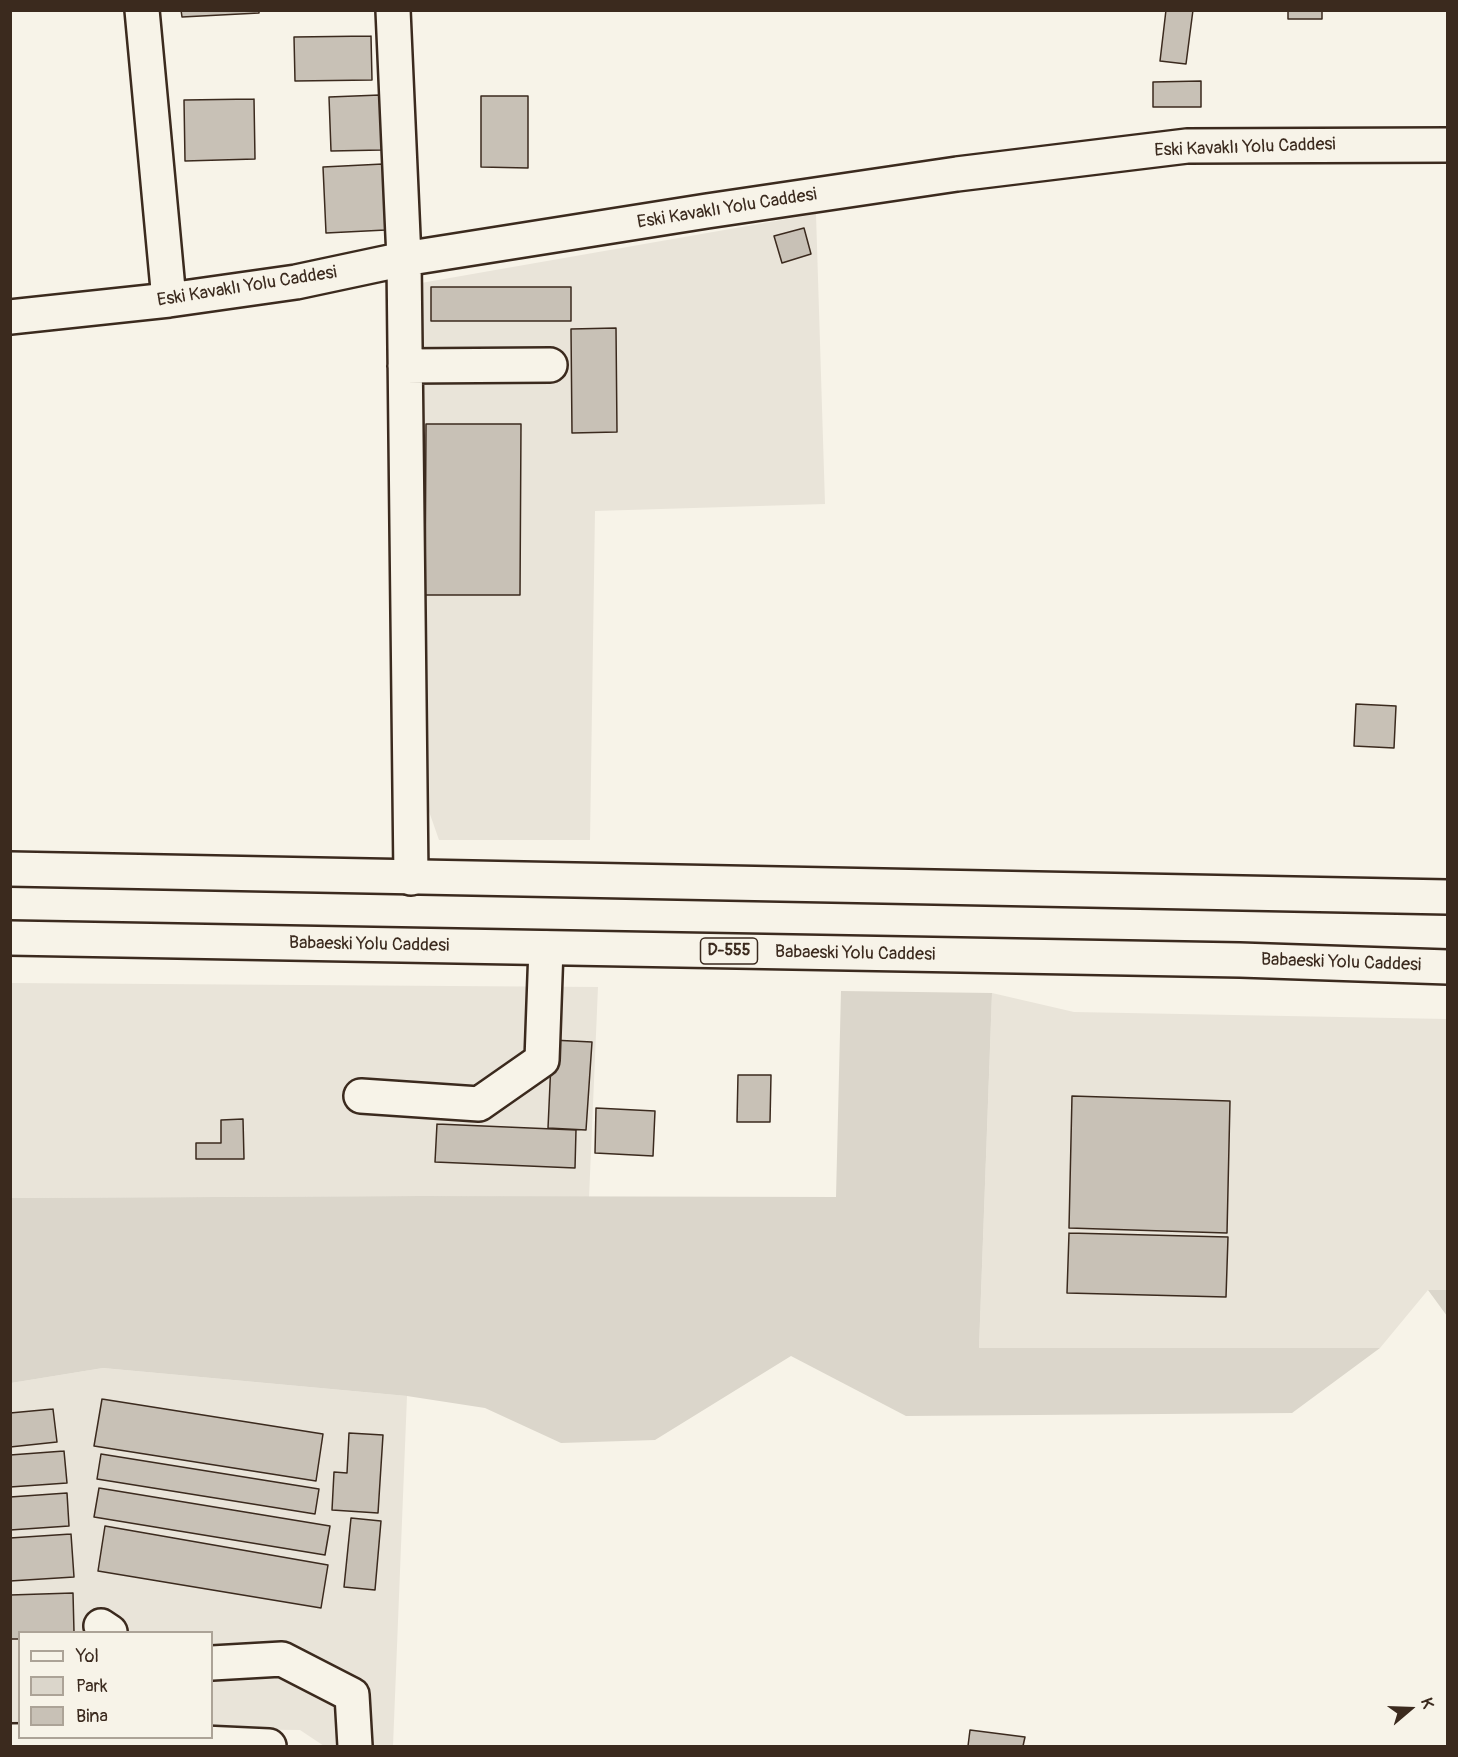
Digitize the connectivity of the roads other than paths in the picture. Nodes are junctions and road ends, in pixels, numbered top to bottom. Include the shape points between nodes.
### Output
1 (142, 10) edge
2 (393, 10) edge
3 (1448, 145) edge
4 (404, 259) junction
5 (169, 300) junction
6 (10, 317) edge
7 (550, 365) dead end
8 (405, 366) junction
9 (10, 869) edge
10 (411, 878) junction
11 (1448, 897) edge
12 (10, 938) edge
13 (546, 948) junction
14 (1448, 967) edge
15 (361, 1096) dead end
16 (213, 1663) edge
17 (10, 1741) edge
18 (269, 1746) edge
19 (355, 1746) edge

1 - 5 main road
2 - 4 main road
3 - 4 main road, Eski Kavaklı Yolu Caddesi via 1187,146 957,174
4 - 5 main road, Eski Kavaklı Yolu Caddesi via 296,282
4 - 8 main road
5 - 6 main road, Eski Kavaklı Yolu Caddesi
7 - 8 main road
8 - 10 main road
9 - 10 main road
10 - 11 main road
12 - 13 main road, Babaeski Yolu Caddesi / D-555
13 - 14 main road, Babaeski Yolu Caddesi / D-555
13 - 15 main road via 542,1060 479,1104
16 - 19 main road via 282,1659 352,1695
17 - 18 main road via 138,1740

